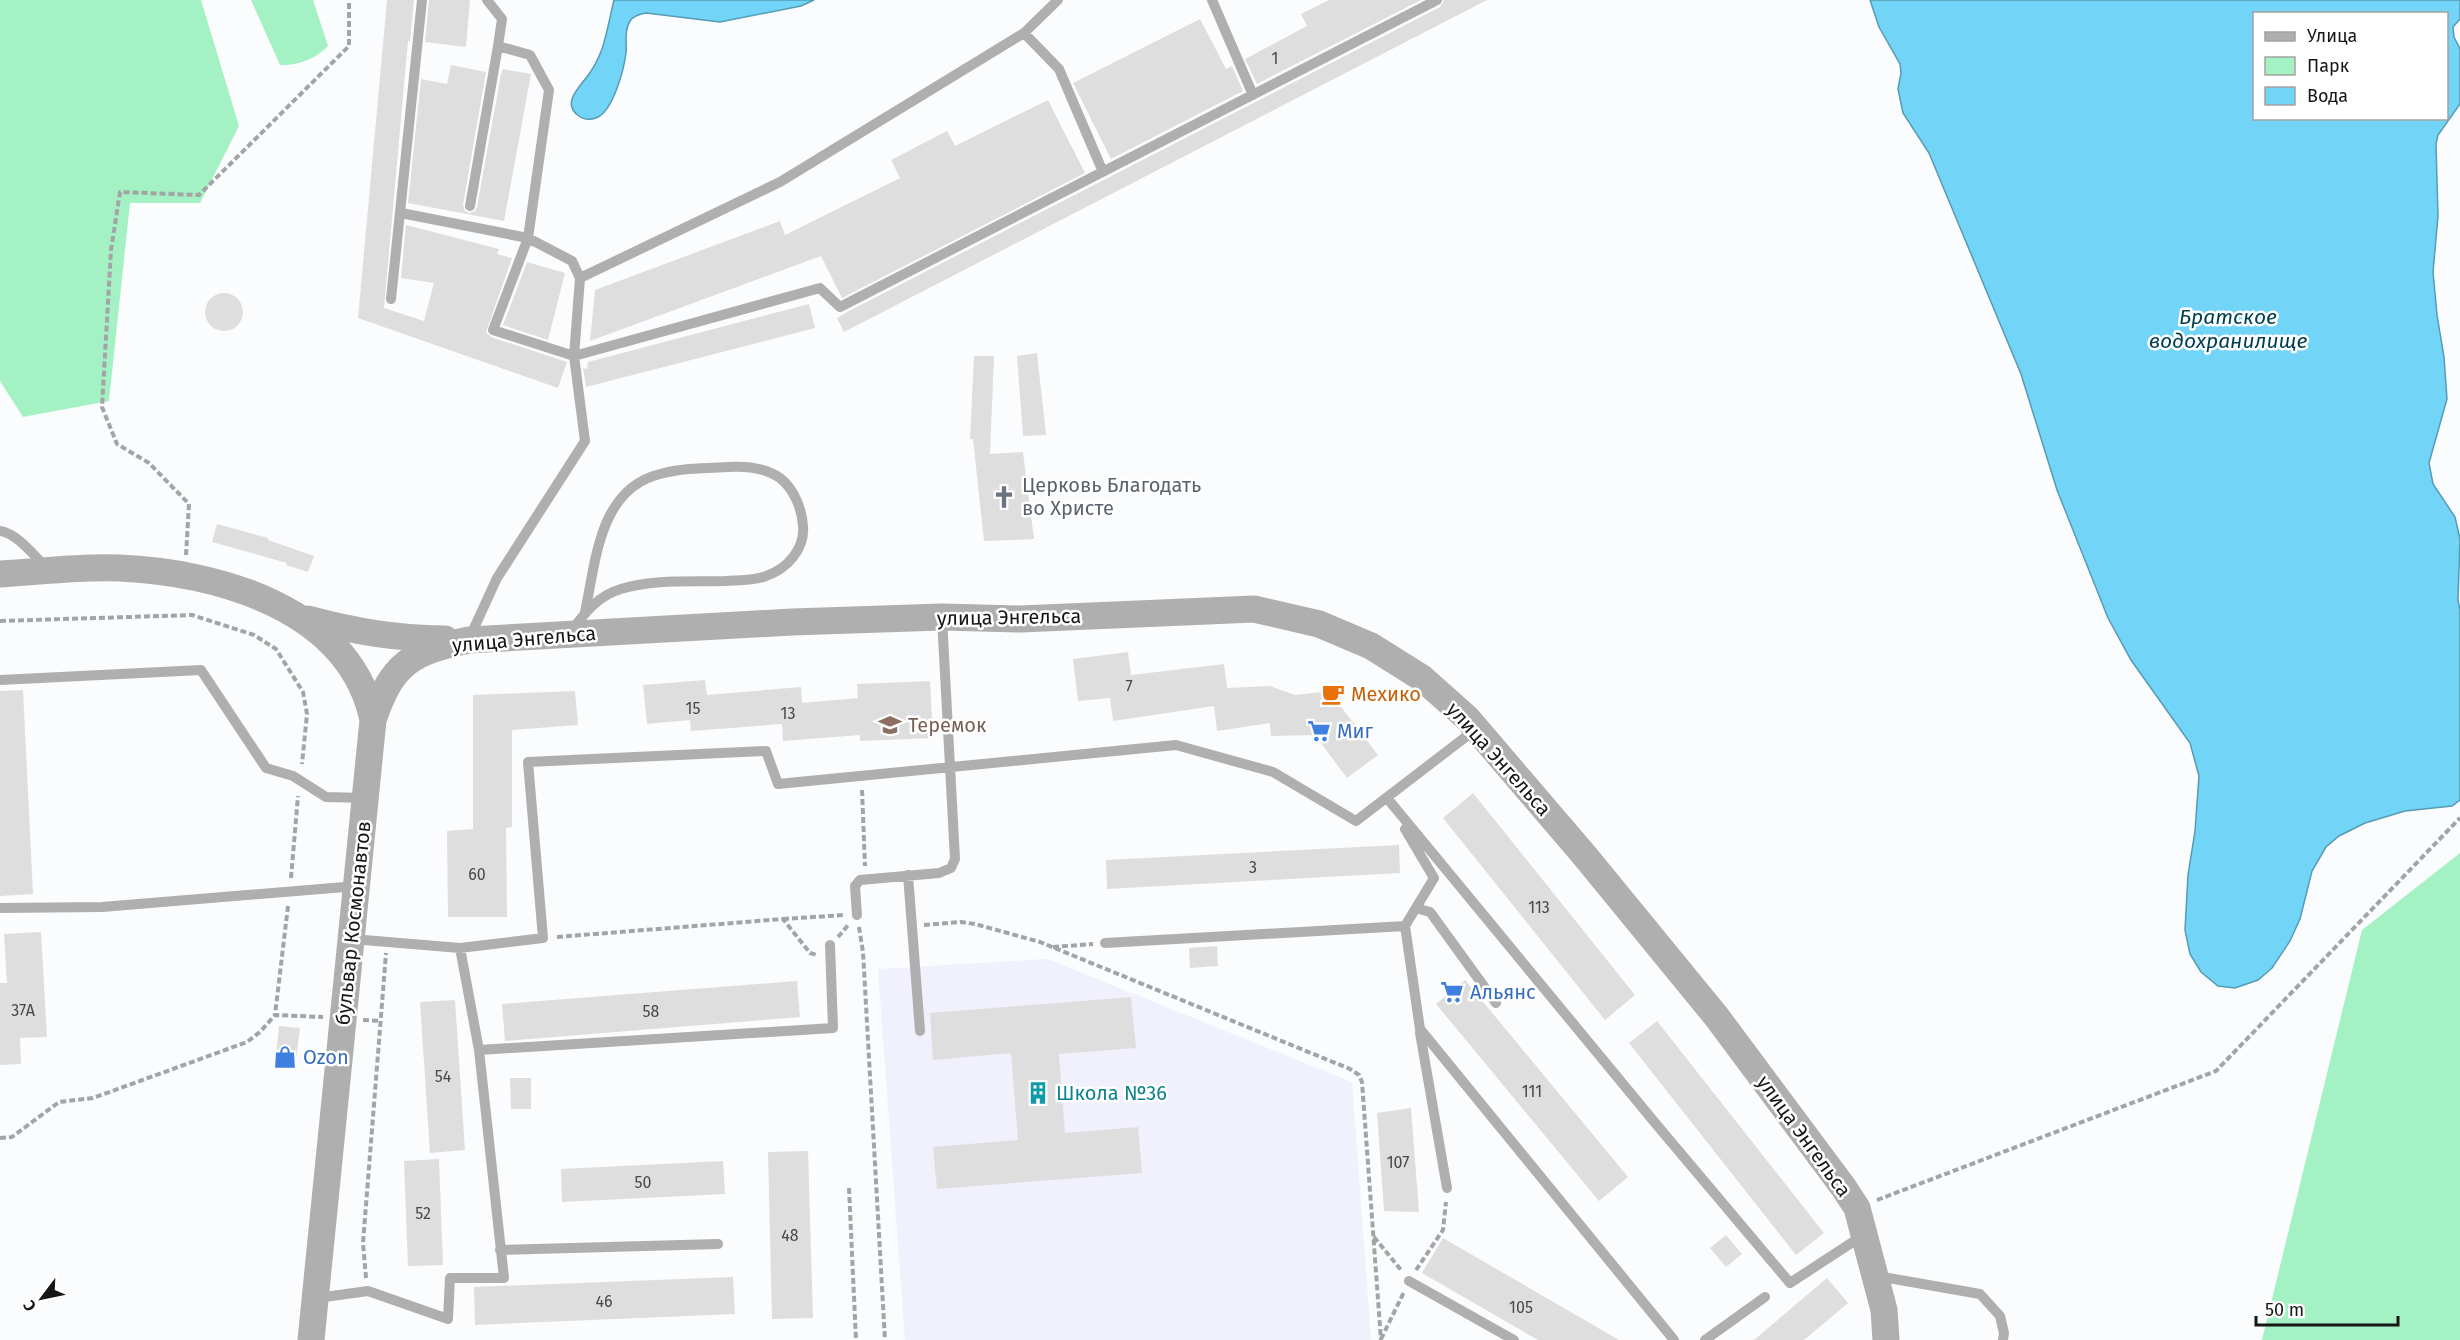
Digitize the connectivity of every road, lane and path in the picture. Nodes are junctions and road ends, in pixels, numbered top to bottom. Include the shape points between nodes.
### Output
1 (349, 0) edge
2 (422, 0) edge
3 (487, 0) edge
4 (1058, 0) edge
5 (1212, 0) edge
6 (1437, 0) edge
7 (1024, 33) junction
8 (498, 46) junction
9 (1253, 95) junction
10 (1103, 172) junction
11 (470, 206) dead end
12 (401, 213) junction
13 (528, 238) junction
14 (580, 278) junction
15 (391, 299) dead end
16 (574, 356) junction
17 (0, 531) edge
18 (50, 571) junction
19 (0, 574) edge
20 (184, 575) junction
21 (585, 612) junction
22 (298, 616) junction
23 (942, 617) junction
24 (0, 621) edge
25 (569, 634) junction
26 (469, 640) junction
27 (0, 680) edge
28 (373, 720) junction
29 (1476, 729) junction
30 (950, 768) junction
31 (861, 777) junction
32 (300, 780) junction
33 (367, 798) junction
34 (1387, 798) junction
35 (2460, 818) edge
36 (908, 875) junction
37 (866, 879) junction
38 (357, 886) junction
39 (290, 891) junction
40 (0, 908) edge
41 (1416, 908) junction
42 (857, 915) junction
43 (783, 919) junction
44 (910, 926) junction
45 (1405, 926) junction
46 (543, 938) junction
47 (351, 939) junction
48 (387, 941) junction
49 (1105, 943) joint
50 (830, 945) junction
51 (1052, 947) junction
52 (460, 948) junction
53 (1496, 1003) dead end
54 (275, 1015) junction
55 (343, 1018) junction
56 (381, 1021) junction
57 (1420, 1029) junction
58 (920, 1031) dead end
59 (479, 1050) junction
60 (0, 1138) edge
61 (849, 1188) dead end
62 (1447, 1188) joint
63 (1857, 1208) junction
64 (1864, 1235) junction
65 (1373, 1236) junction
66 (718, 1244) dead end
67 (500, 1250) junction
68 (1875, 1275) junction
69 (1409, 1281) junction
70 (368, 1291) junction
71 (1765, 1297) dead end
72 (314, 1298) junction
73 (310, 1340) edge
74 (856, 1340) edge
75 (885, 1340) edge
76 (1381, 1340) edge
77 (1514, 1340) edge
78 (1674, 1340) edge
79 (1705, 1340) edge
80 (1886, 1340) edge
81 (2003, 1340) edge

1 - 20 path via 350,46 199,195 120,192 111,250 102,407 117,444 149,463 189,504
2 - 12 lane
3 - 8 lane via 502,19
4 - 7 lane
5 - 9 lane
6 - 9 lane
7 - 10 lane via 1059,69
7 - 14 lane via 780,182
8 - 11 lane
8 - 13 lane via 530,55 549,90
9 - 10 lane
10 - 16 lane via 840,307 819,288
12 - 13 lane
12 - 15 lane
13 - 14 lane via 572,261
13 - 16 lane via 493,330
14 - 16 lane
16 - 26 lane via 585,441 497,578
17 - 18 lane via 22,544
18 - 19 street
18 - 20 street via 118,568
20 - 22 street via 262,597
21 - 21 lane via 619,589 644,583 748,580 780,569 801,545 804,527 792,491 780,478 762,470 739,467 690,469 639,482 623,494 603,530
21 - 25 lane
22 - 26 street via 394,638
22 - 28 street via 333,645 355,671 369,697
23 - 25 street, улица Энгельса
23 - 29 street, улица Энгельса via 1021,619 1254,609 1319,624 1371,646 1422,678
23 - 30 lane
24 - 32 path via 192,615 254,635 276,649 303,692 307,714
25 - 26 street, улица Энгельса
26 - 28 street, улица Энгельса via 438,646 415,656 394,673
27 - 32 lane via 201,670 266,768
28 - 33 street, бульвар Космонавтов
29 - 34 lane
29 - 63 street, улица Энгельса via 1716,1016
30 - 31 lane
30 - 34 lane via 1176,745 1273,771 1356,821
30 - 36 lane via 955,859 951,868 939,873
31 - 37 path
31 - 46 lane via 778,783 766,751 528,762
32 - 33 lane via 326,796
32 - 39 path
33 - 38 street, бульвар Космонавтов
34 - 41 lane via 1434,878
34 - 64 lane via 1790,1282
35 - 63 path via 2216,1071
36 - 37 lane
36 - 44 lane
37 - 42 lane via 855,886
38 - 39 lane
38 - 47 street, бульвар Космонавтов
39 - 40 lane via 102,906
39 - 54 path
41 - 45 lane
41 - 53 lane via 1430,912
42 - 43 path
42 - 50 path
42 - 75 path via 863,952
43 - 46 path
43 - 50 path via 810,953 818,955
44 - 51 path via 975,924
44 - 58 lane
45 - 49 lane
45 - 57 lane
46 - 52 lane
47 - 48 lane
47 - 55 street, бульвар Космонавтов
48 - 52 lane
48 - 56 path
49 - 51 path
50 - 59 lane via 833,1028
51 - 65 path via 1359,1075
52 - 59 lane
54 - 55 path
54 - 60 path via 247,1042 93,1098 59,1102 12,1137
55 - 56 path
55 - 72 street, бульвар Космонавтов
56 - 70 path via 363,1242
57 - 62 lane
57 - 78 lane
59 - 67 lane
61 - 74 path
62 - 69 path via 1443,1230
63 - 64 street, улица Энгельса
64 - 68 street, улица Энгельса
65 - 69 path
65 - 76 path
66 - 67 lane
67 - 70 lane via 504,1278 450,1278 448,1319
68 - 80 street, улица Энгельса via 1884,1310
68 - 81 lane via 1980,1294 2000,1316
69 - 76 path
69 - 77 lane
70 - 72 lane
71 - 79 lane
72 - 73 street, бульвар Космонавтов

